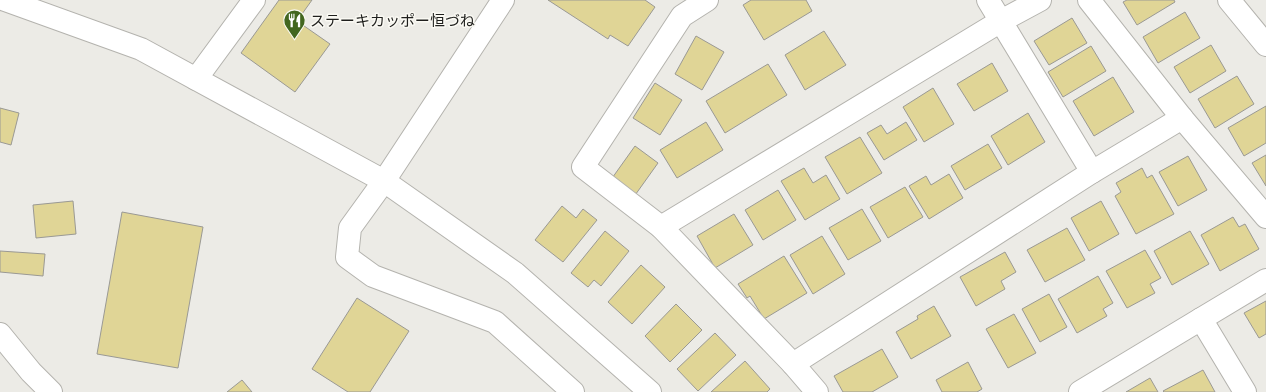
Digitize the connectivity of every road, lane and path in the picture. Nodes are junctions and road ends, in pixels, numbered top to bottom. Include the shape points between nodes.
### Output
1 (5, 0) edge
2 (254, 0) edge
3 (503, 0) edge
4 (706, 0) edge
5 (988, 0) edge
6 (1040, 0) edge
7 (1089, 0) edge
8 (1229, 0) edge
9 (1001, 21) junction
10 (1266, 45) edge
11 (196, 79) junction
12 (1182, 118) junction
13 (1092, 172) junction
14 (384, 181) junction
15 (1266, 217) edge
16 (661, 227) junction
17 (1266, 280) edge
18 (1201, 319) junction
19 (0, 334) edge
20 (793, 364) junction
21 (51, 392) edge
22 (573, 392) edge
23 (650, 392) edge
24 (817, 392) edge
25 (1080, 392) edge
26 (1245, 392) edge

1 - 11 street via 140,49
2 - 11 street
3 - 14 street
4 - 16 street via 682,16 583,167
5 - 9 street
6 - 9 street
7 - 12 street
8 - 10 street
9 - 13 street
9 - 16 street
11 - 14 street
12 - 13 street
12 - 15 street
13 - 20 street
14 - 22 street via 350,228 347,258 373,276 496,322
14 - 23 street via 515,274
16 - 20 street
17 - 18 street
18 - 25 street
18 - 26 street
19 - 21 street via 30,372
20 - 24 street

